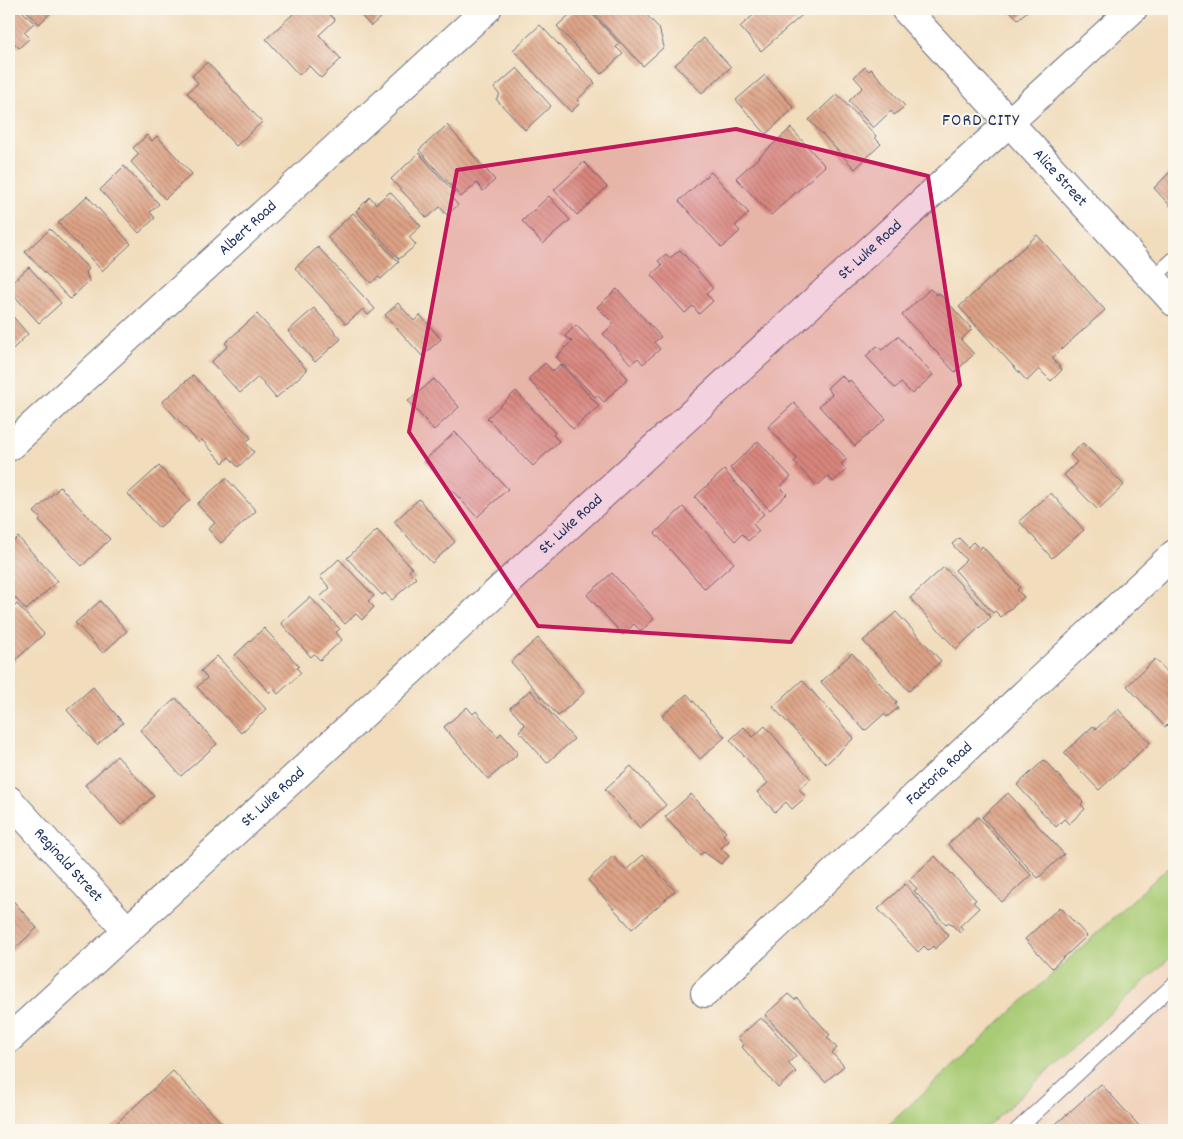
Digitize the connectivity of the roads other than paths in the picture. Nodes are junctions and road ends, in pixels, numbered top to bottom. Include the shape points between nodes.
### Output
1 (487, 9) edge
2 (905, 9) edge
3 (1133, 9) edge
4 (1009, 122) junction
5 (1174, 258) edge
6 (1152, 278) junction
7 (1174, 302) edge
8 (9, 447) edge
9 (1174, 554) edge
10 (9, 800) edge
11 (127, 930) junction
12 (1174, 984) edge
13 (705, 992) dead end
14 (9, 1039) edge
15 (1017, 1130) edge

1 - 8 street, Albert Road
2 - 4 street, Alice Street
3 - 4 street, St. Luke Road
4 - 6 street, Alice Street
4 - 11 street, St. Luke Road
5 - 6 lane
6 - 7 street, Alice Street
9 - 13 street, Factoria Road
10 - 11 street, Reginald Street
11 - 14 street, St. Luke Road
12 - 15 lane

